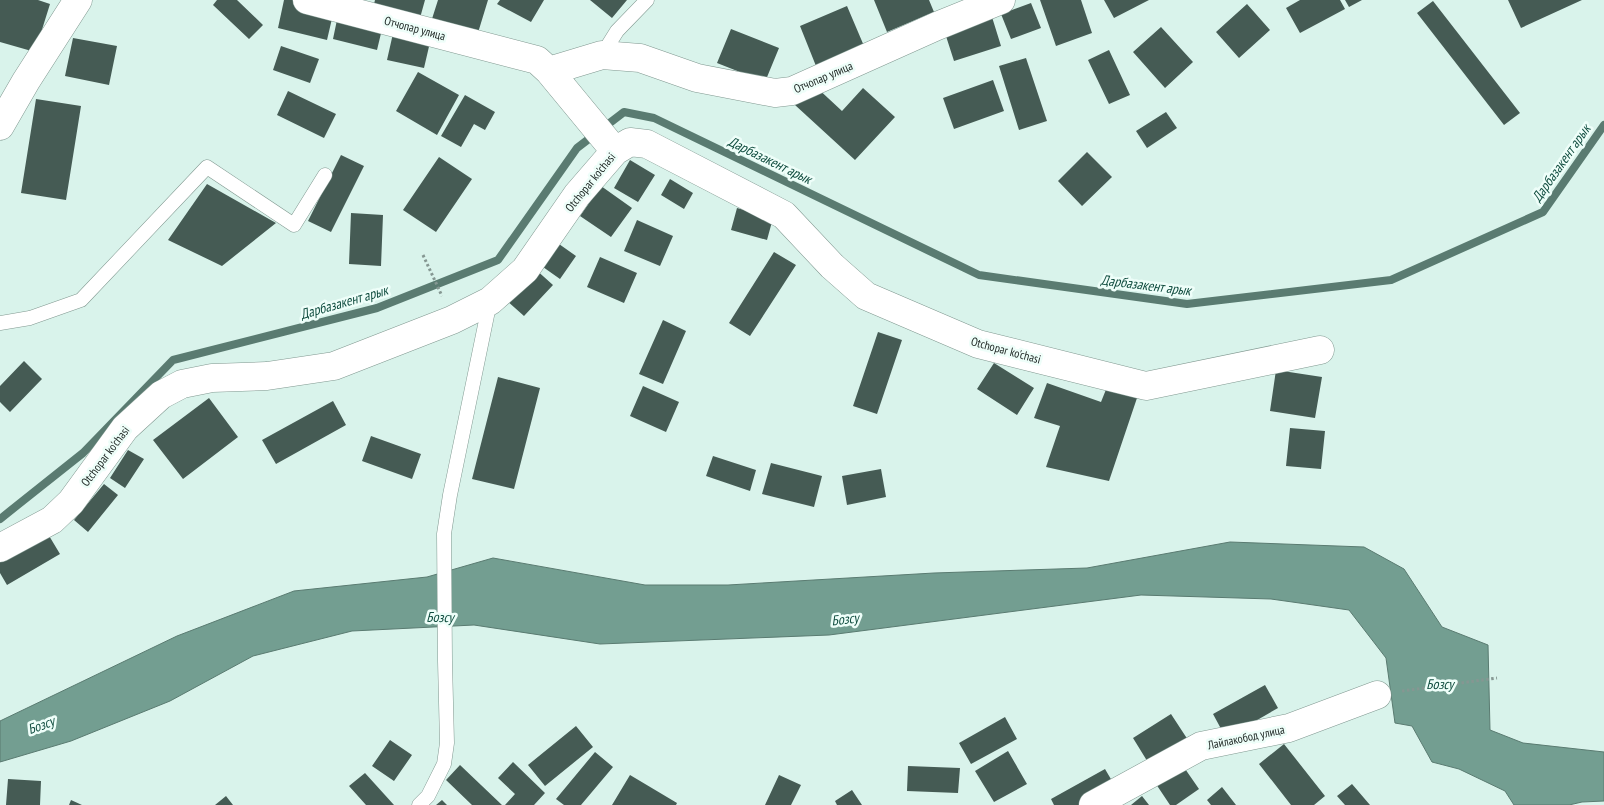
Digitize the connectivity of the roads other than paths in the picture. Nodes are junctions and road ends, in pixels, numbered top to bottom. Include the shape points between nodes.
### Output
1 (78, 0) edge
2 (306, 0) edge
3 (647, 0) edge
4 (1001, 0) edge
5 (602, 55) junction
6 (549, 71) junction
7 (0, 126) edge
8 (615, 151) junction
9 (325, 175) dead end
10 (490, 301) junction
11 (0, 323) edge
12 (1320, 350) dead end
13 (0, 548) edge
14 (1377, 695) road end
15 (419, 805) edge
16 (1094, 805) edge

1 - 7 street
2 - 6 street, Отчопар улица via 537,60
3 - 5 lane via 617,31
4 - 5 street, Отчопар улица via 792,91 775,94 697,78 640,58
5 - 6 street, Отчопар улица
6 - 8 street, Отчопар улица
8 - 10 street, Otchopar ko'chasi via 577,195 525,270
8 - 12 street, Otchopar ko'chasi via 630,142 647,144 784,215 832,266 866,296 978,344 1146,386
9 - 11 lane via 294,225 207,167 81,300 30,318
10 - 13 street, Otchopar ko'chasi via 452,320 334,366 182,384 161,395 124,428 71,502 52,520
10 - 15 lane via 444,534 447,743 444,764 428,796
14 - 16 street, Лайлакобод улица via 1289,728 1201,746

